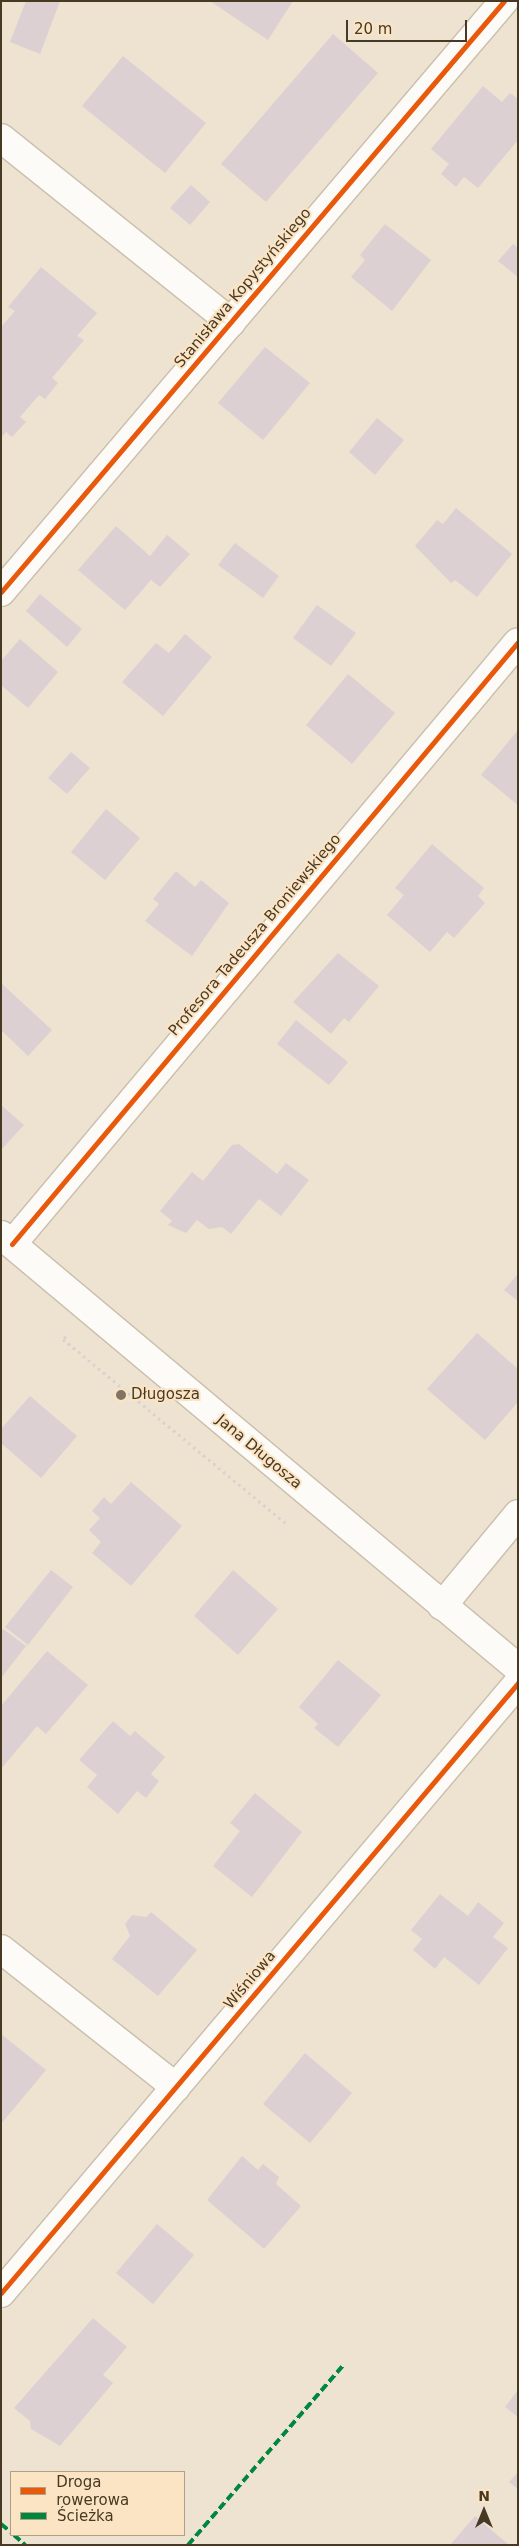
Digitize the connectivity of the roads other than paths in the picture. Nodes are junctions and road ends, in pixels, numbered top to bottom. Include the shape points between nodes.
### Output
1 (504, 1) edge
2 (2, 140) edge
3 (231, 322) junction
4 (1, 592) edge
5 (518, 642) edge
6 (6, 1240) edge
7 (518, 1514) edge
8 (442, 1606) junction
9 (518, 1668) edge
10 (518, 1683) edge
11 (1, 1949) edge
12 (176, 2086) junction
13 (1, 2292) edge

1 - 3 street, Stanisława Kopystyńskiego
2 - 3 street
3 - 4 street, Stanisława Kopystyńskiego
5 - 6 street, Profesora Tadeusza Broniewskiego
6 - 8 street, Jana Długosza
7 - 8 street
8 - 9 street, Jana Długosza
10 - 12 street, Wiśniowa
11 - 12 street
12 - 13 street, Wiśniowa

